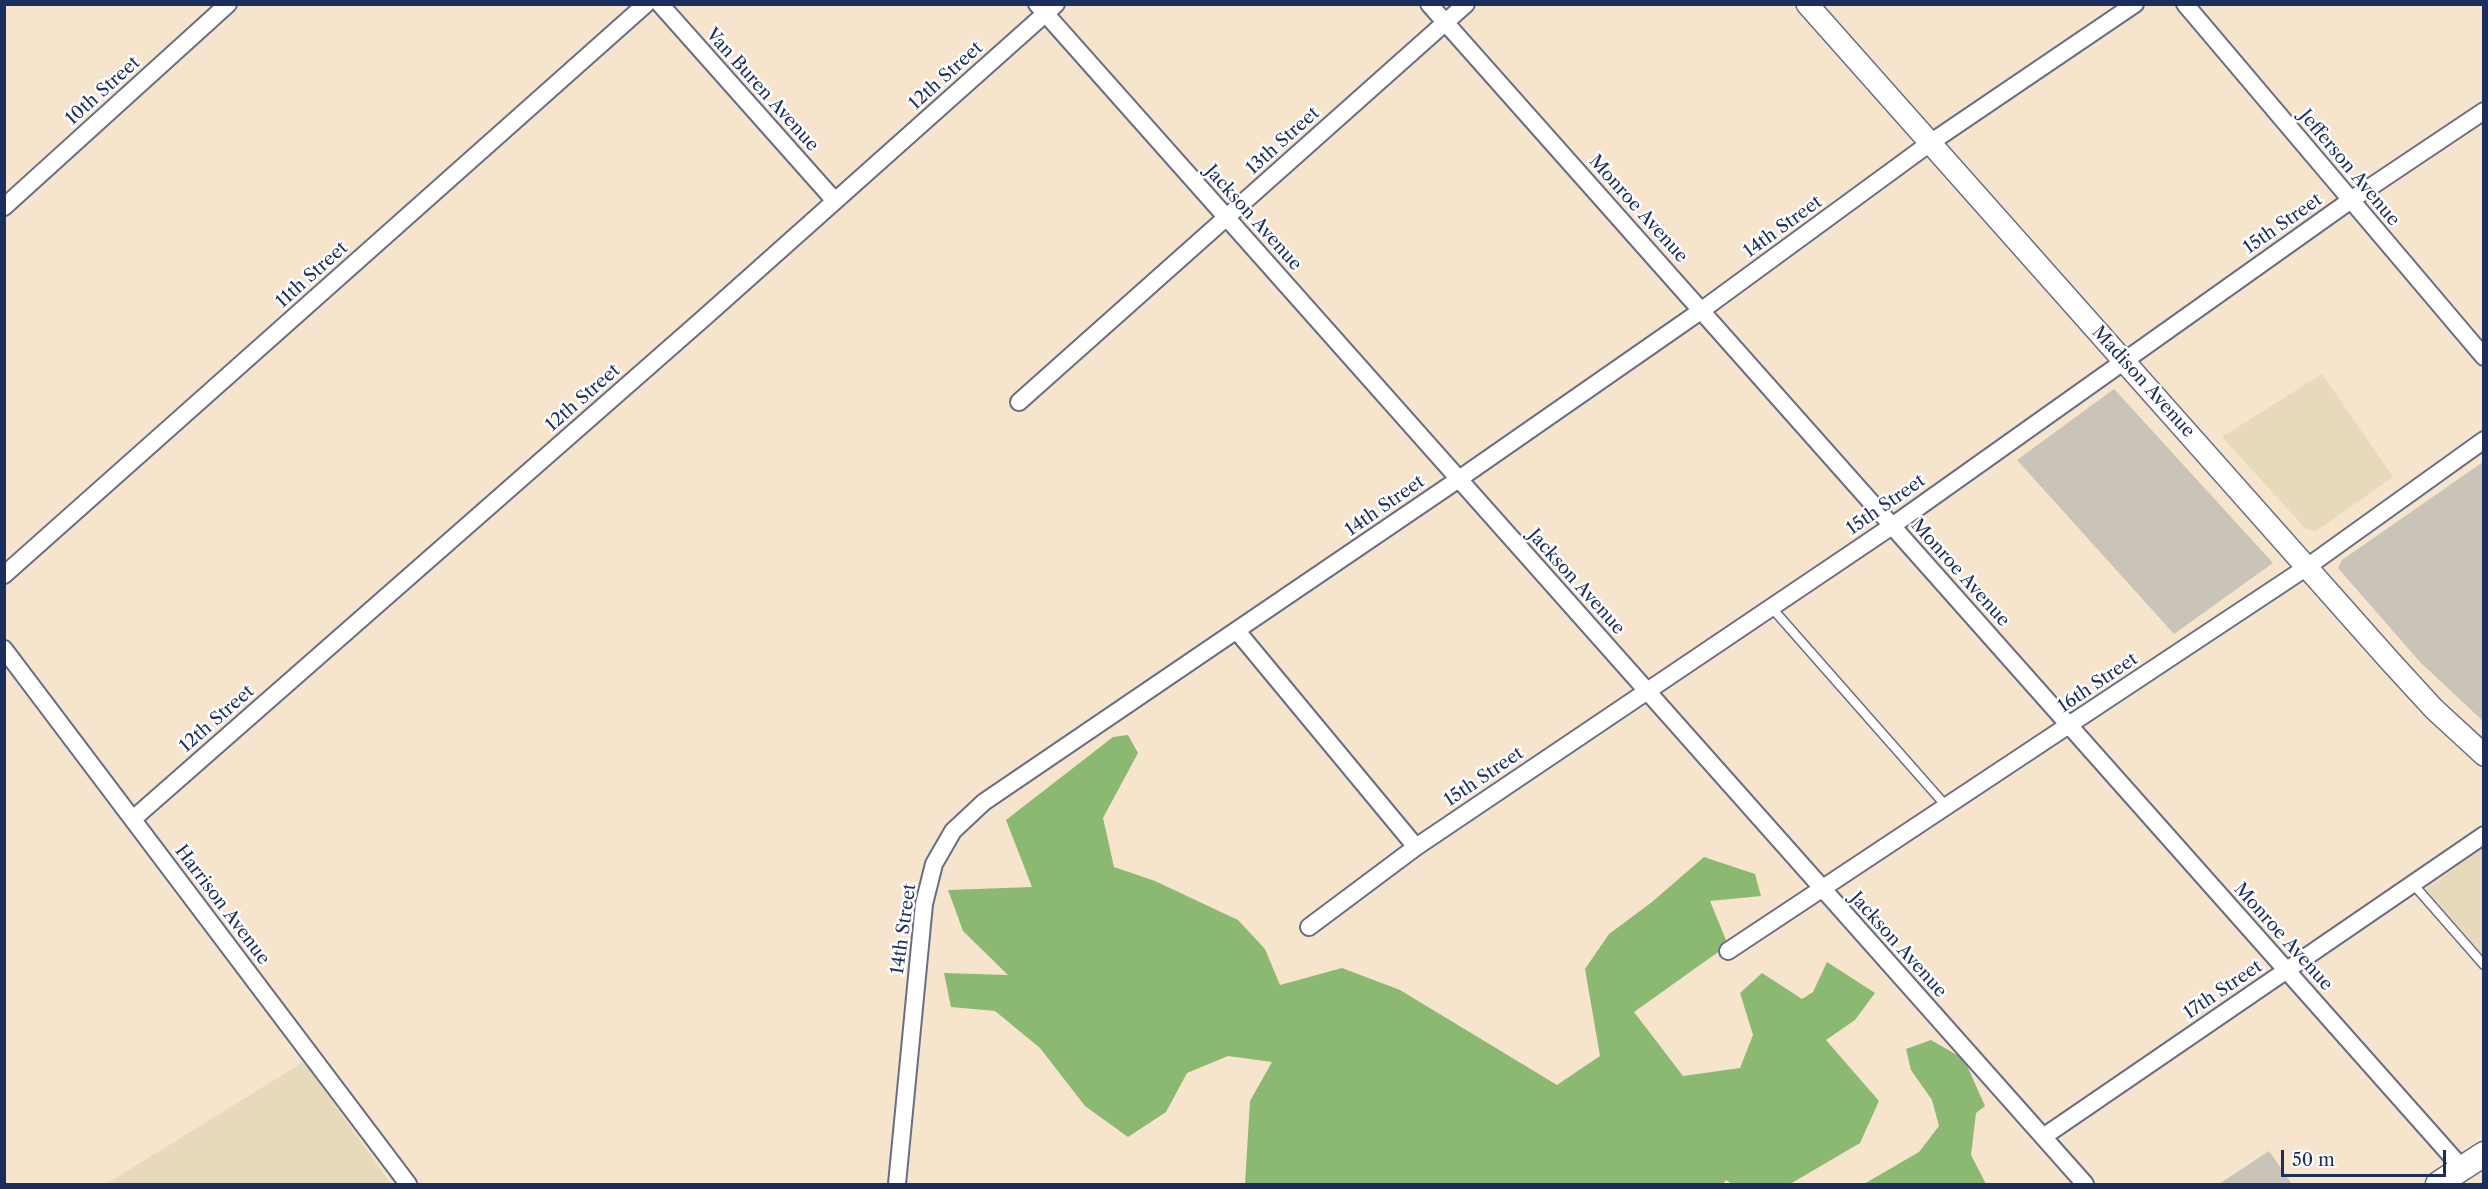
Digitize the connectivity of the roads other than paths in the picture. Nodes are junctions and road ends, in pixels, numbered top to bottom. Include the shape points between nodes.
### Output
1 (228, 4) edge
2 (646, 4) edge
3 (660, 4) edge
4 (1429, 4) edge
5 (1466, 4) edge
6 (1807, 4) edge
7 (2135, 4) edge
8 (2185, 4) edge
9 (1046, 8) edge
10 (1445, 23) junction
11 (2484, 111) edge
12 (1930, 143) junction
13 (2351, 200) junction
14 (835, 201) junction
15 (4, 207) edge
16 (1227, 218) junction
17 (1702, 310) junction
18 (2484, 357) edge
19 (2123, 361) junction
20 (1019, 402) dead end
21 (2484, 440) edge
22 (1458, 479) junction
23 (1892, 526) junction
24 (2307, 567) junction
25 (4, 575) edge
26 (1770, 607) junction
27 (1237, 631) junction
28 (4, 649) edge
29 (1646, 690) junction
30 (2069, 726) junction
31 (2484, 755) edge
32 (1947, 807) junction
33 (133, 819) junction
34 (2484, 835) edge
35 (1416, 847) junction
36 (2413, 884) junction
37 (1823, 890) junction
38 (1309, 927) dead end
39 (1728, 951) dead end
40 (2484, 965) edge
41 (2286, 970) junction
42 (2043, 1137) junction
43 (2484, 1154) edge
44 (2462, 1168) junction
45 (408, 1185) edge
46 (897, 1185) edge
47 (2085, 1185) edge
48 (2438, 1185) edge

1 - 15 street, 10th Street
2 - 25 street, 11th Street
3 - 14 street, Van Buren Avenue
4 - 10 street, Monroe Avenue
5 - 10 street, 13th Street
6 - 12 street, Madison Avenue
7 - 12 street, 14th Street
8 - 13 street, Jefferson Avenue
9 - 14 street, 12th Street
9 - 16 street, Jackson Avenue
10 - 16 street, 13th Street
10 - 17 street, Monroe Avenue
11 - 13 street, 15th Street
12 - 17 street, 14th Street
12 - 19 street, Madison Avenue
13 - 18 street, Jefferson Avenue
13 - 19 street, 15th Street
14 - 33 street, 12th Street
16 - 20 street, 13th Street
16 - 22 street, Jackson Avenue
17 - 22 street, 14th Street
17 - 23 street, Monroe Avenue
19 - 23 street, 15th Street
19 - 24 street, Madison Avenue
21 - 24 street, 16th Street
22 - 27 street, 14th Street
22 - 29 street, Jackson Avenue
23 - 26 street, 15th Street
23 - 30 street, Monroe Avenue
24 - 30 street, 16th Street
24 - 31 street, Madison Avenue via 2427,701
26 - 29 street, 15th Street
26 - 32 lane
27 - 35 street
27 - 46 street, 14th Street via 984,802 953,831 934,864 924,904
28 - 33 street, Harrison Avenue
29 - 35 street, 15th Street
29 - 37 street, Jackson Avenue
30 - 32 street, 16th Street
30 - 41 street, Monroe Avenue
32 - 37 street, 16th Street
33 - 45 street, Harrison Avenue
34 - 36 street, 17th Street
35 - 38 street, 15th Street
36 - 40 lane
36 - 41 street, 17th Street
37 - 39 street, 16th Street
37 - 42 street, Jackson Avenue
41 - 42 street, 17th Street
41 - 44 street, Monroe Avenue
42 - 47 street, Jackson Avenue
43 - 44 main road
44 - 48 main road

